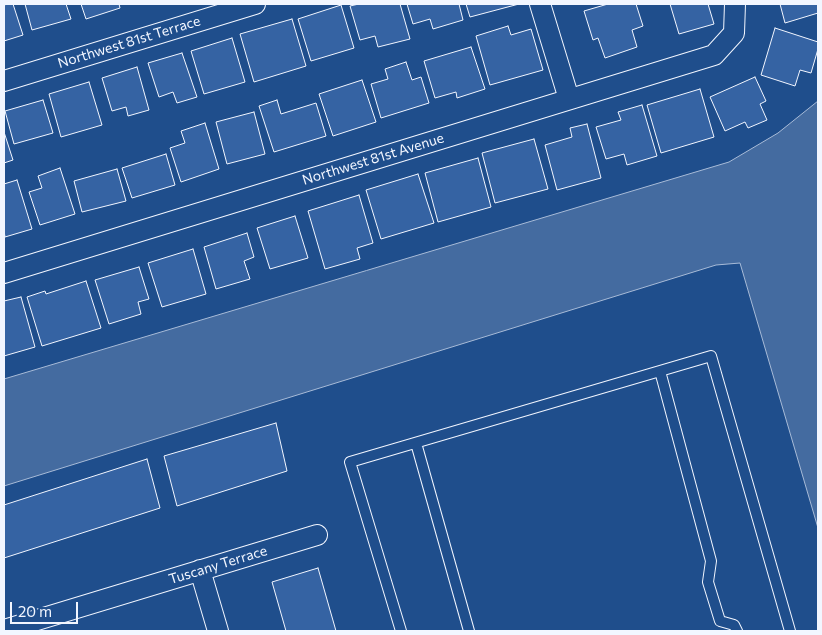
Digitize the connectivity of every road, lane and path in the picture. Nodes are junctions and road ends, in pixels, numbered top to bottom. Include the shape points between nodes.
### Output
1 (255, 4) edge
2 (540, 4) edge
3 (735, 4) edge
4 (4, 81) edge
5 (569, 99) junction
6 (4, 273) edge
7 (660, 371) junction
8 (416, 443) junction
9 (317, 535) dead end
10 (200, 570) junction
11 (4, 630) edge
12 (218, 631) edge
13 (400, 631) edge
14 (469, 631) edge
15 (737, 631) edge
16 (790, 631) edge

1 - 4 street, Northwest 81st Terrace
2 - 5 street
3 - 5 street, Northwest 81st Avenue via 734,33 714,55
5 - 6 street, Northwest 81st Avenue
7 - 8 lane
7 - 15 lane via 711,560 708,582 720,621 734,624
7 - 16 lane via 710,356
8 - 13 lane via 350,462
8 - 14 lane
9 - 10 street, Tuscany Terrace
10 - 11 street, Tuscany Terrace
10 - 12 street

